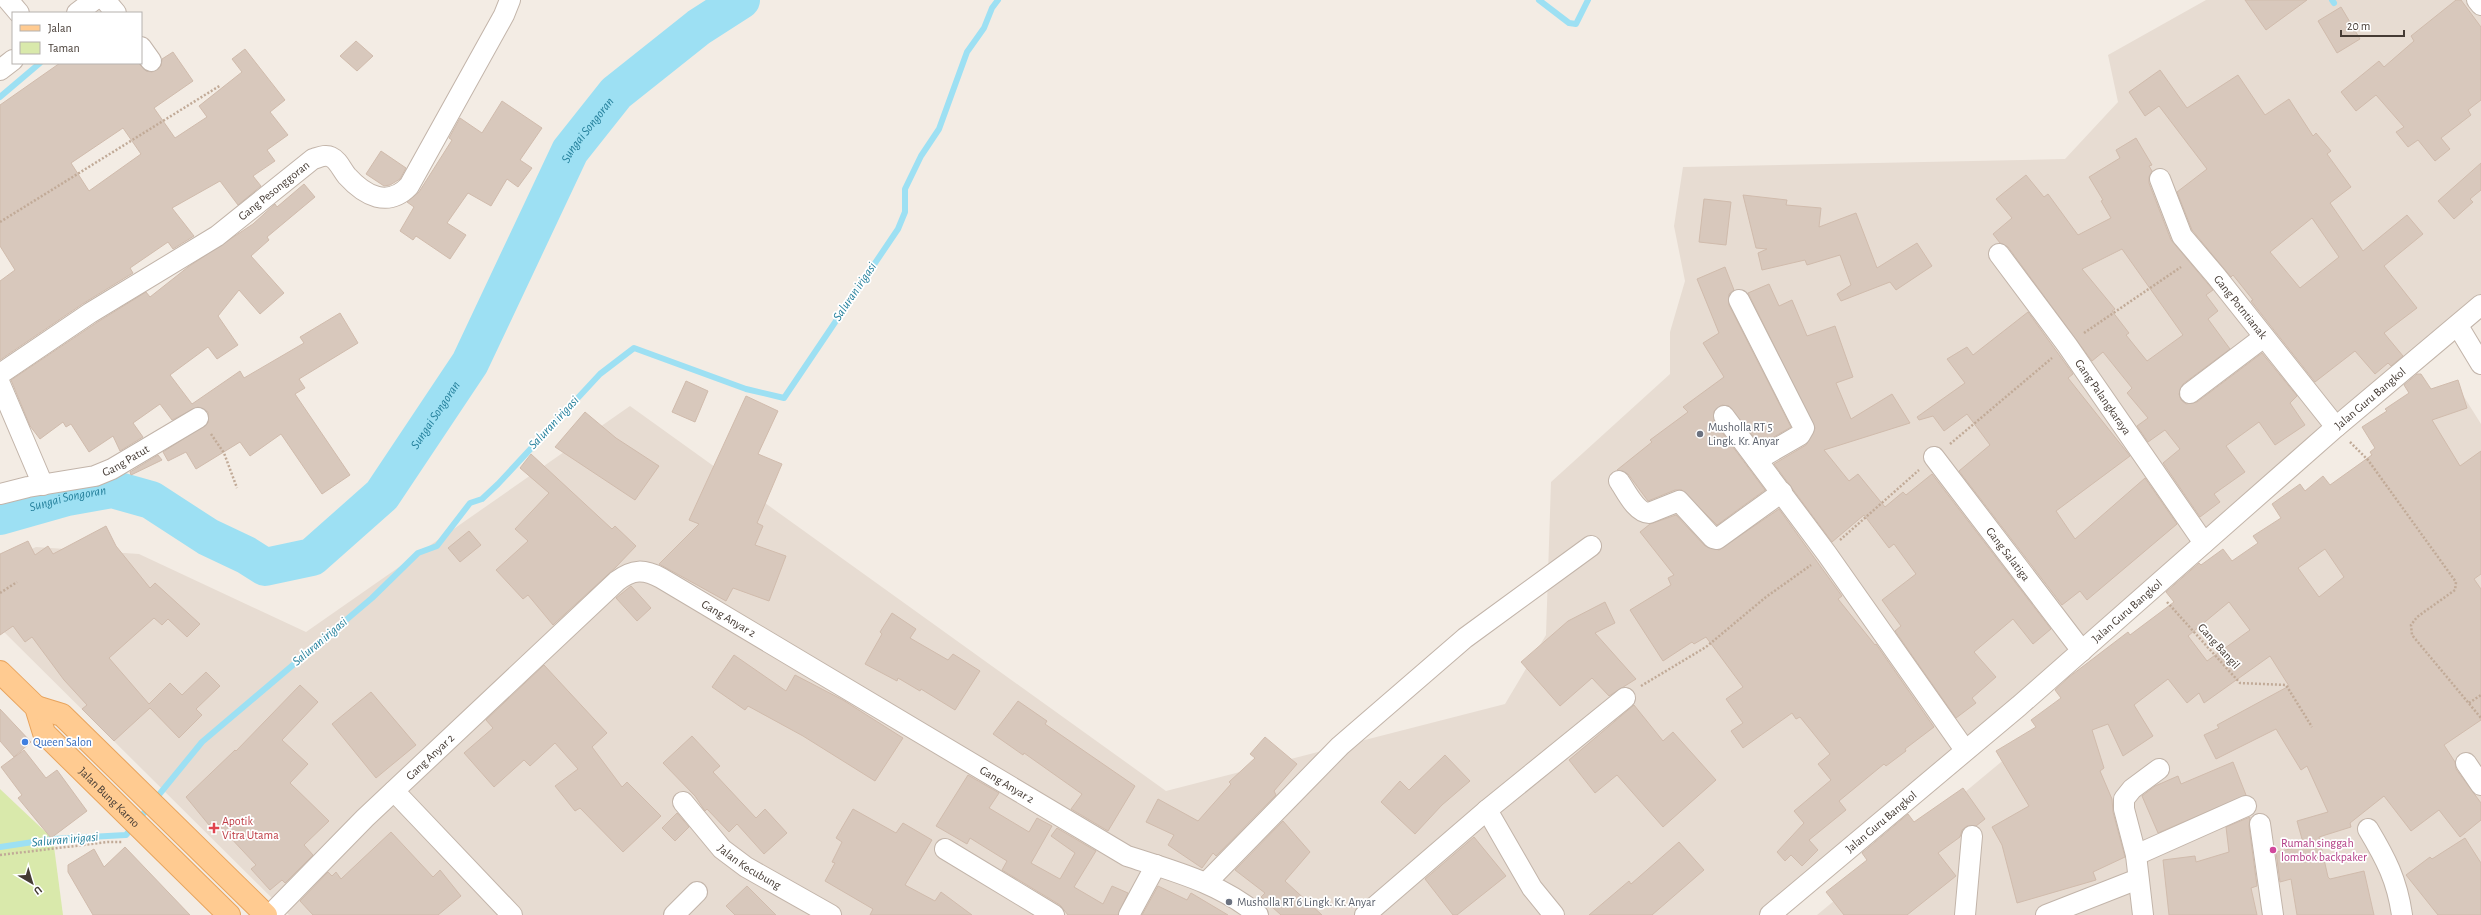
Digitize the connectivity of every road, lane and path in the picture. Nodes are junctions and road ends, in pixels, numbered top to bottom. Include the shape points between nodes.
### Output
1 (8, 0) edge
2 (510, 0) edge
3 (2478, 0) edge
4 (106, 4) edge
5 (2481, 5) edge
6 (18, 12) edge
7 (80, 12) edge
8 (12, 61) edge
9 (0, 70) edge
10 (221, 85) dead end
11 (2160, 179) dead end
12 (0, 222) edge
13 (1999, 254) dead end
14 (2198, 255) junction
15 (1739, 300) dead end
16 (2481, 305) edge
17 (2458, 326) junction
18 (2264, 337) junction
19 (2067, 345) junction
20 (2481, 364) edge
21 (0, 374) edge
22 (0, 384) edge
23 (2190, 393) dead end
24 (1724, 416) dead end
25 (198, 418) joint
26 (2336, 427) junction
27 (1934, 457) junction
28 (1757, 460) junction
29 (1619, 481) dead end
30 (43, 485) junction
31 (237, 488) dead end
32 (1782, 492) junction
33 (0, 494) edge
34 (2204, 544) junction
35 (1591, 546) dead end
36 (1827, 554) junction
37 (17, 582) dead end
38 (2153, 587) junction
39 (0, 593) edge
40 (2082, 651) junction
41 (0, 672) edge
42 (1650, 680) dead end
43 (2481, 695) edge
44 (1625, 698) dead end
45 (2469, 704) junction
46 (36, 707) junction
47 (2481, 718) edge
48 (2312, 727) dead end
49 (1965, 750) junction
50 (2466, 763) dead end
51 (2159, 769) dead end
52 (2481, 785) edge
53 (394, 791) junction
54 (683, 802) dead end
55 (2246, 806) dead end
56 (1487, 810) junction
57 (2260, 824) dead end
58 (134, 829) junction
59 (2368, 829) dead end
60 (1972, 836) dead end
61 (945, 849) dead end
62 (0, 855) edge
63 (2136, 855) junction
64 (1156, 865) junction
65 (2138, 880) junction
66 (1206, 883) junction
67 (697, 892) dead end
68 (229, 915) edge
69 (266, 915) edge
70 (270, 915) edge
71 (512, 915) edge
72 (674, 915) edge
73 (831, 915) edge
74 (1054, 915) edge
75 (1129, 915) edge
76 (1258, 915) edge
77 (1365, 915) edge
78 (1554, 915) edge
79 (1770, 915) edge
80 (1965, 915) edge
81 (2046, 915) edge
82 (2143, 915) edge
83 (2273, 915) edge
84 (2402, 915) edge

1 - 6 street
2 - 21 street, Gang Pesonggoran via 413,179 401,194 384,199 369,193 347,176 332,157 313,159 217,236 90,313
3 - 5 street
4 - 7 street
8 - 9 street
10 - 12 path
11 - 14 street, Gang Potntianak via 2182,236
13 - 19 street, Gang Palangkaraya
14 - 18 street, Gang Potntianak
14 - 19 path
15 - 28 street via 1804,428 1800,435
16 - 17 street, Jalan Guru Bangkol
17 - 20 street
17 - 26 street, Jalan Guru Bangkol
18 - 23 street
18 - 26 street, Gang Potntianak
19 - 27 path
19 - 34 street, Gang Palangkaraya
22 - 30 street
24 - 28 street
25 - 30 street, Gang Patut via 112,469 84,479
25 - 31 path via 224,453
26 - 34 street, Jalan Guru Bangkol
26 - 45 path via 2368,460 2456,582 2455,590 2417,617 2412,625 2412,635
27 - 36 path via 1851,528
27 - 40 street, Gang Salatiga
28 - 32 street
29 - 32 street via 1644,513 1679,501 1713,538 1717,539
30 - 33 street, Gang Patut
32 - 36 street
34 - 38 street, Jalan Guru Bangkol
35 - 66 street via 1465,638 1340,746
36 - 42 path via 1766,597 1706,647
36 - 49 street
37 - 39 path
38 - 40 street, Jalan Guru Bangkol
38 - 48 path, Gang Bangil via 2240,683 2286,685
40 - 49 street, Jalan Guru Bangkol
41 - 46 main road, Jalan Bung Karno
43 - 45 path
44 - 56 street
45 - 47 path
46 - 58 main road, Jalan Bung Karno via 44,733
46 - 69 main road via 62,715
49 - 79 street, Jalan Guru Bangkol
50 - 52 street
51 - 63 street via 2132,789 2124,799 2124,809
53 - 64 street, Gang Anyar 2 via 617,581 635,570 649,572 661,578 1127,856
53 - 70 street, Gang Anyar 2 via 323,859
53 - 71 street
54 - 73 street, Jalan Kecubung via 722,849 746,867
55 - 63 street
56 - 77 street
56 - 78 street via 1532,888
57 - 83 street
58 - 62 path via 108,842
58 - 68 main road, Jalan Bung Karno
59 - 84 street via 2390,865 2399,890
60 - 80 street
61 - 74 street
63 - 65 street
64 - 66 street, Gang Anyar 2
64 - 75 street
65 - 81 street
65 - 82 street
66 - 76 street, Gang Anyar 2 via 1232,895
67 - 72 street

